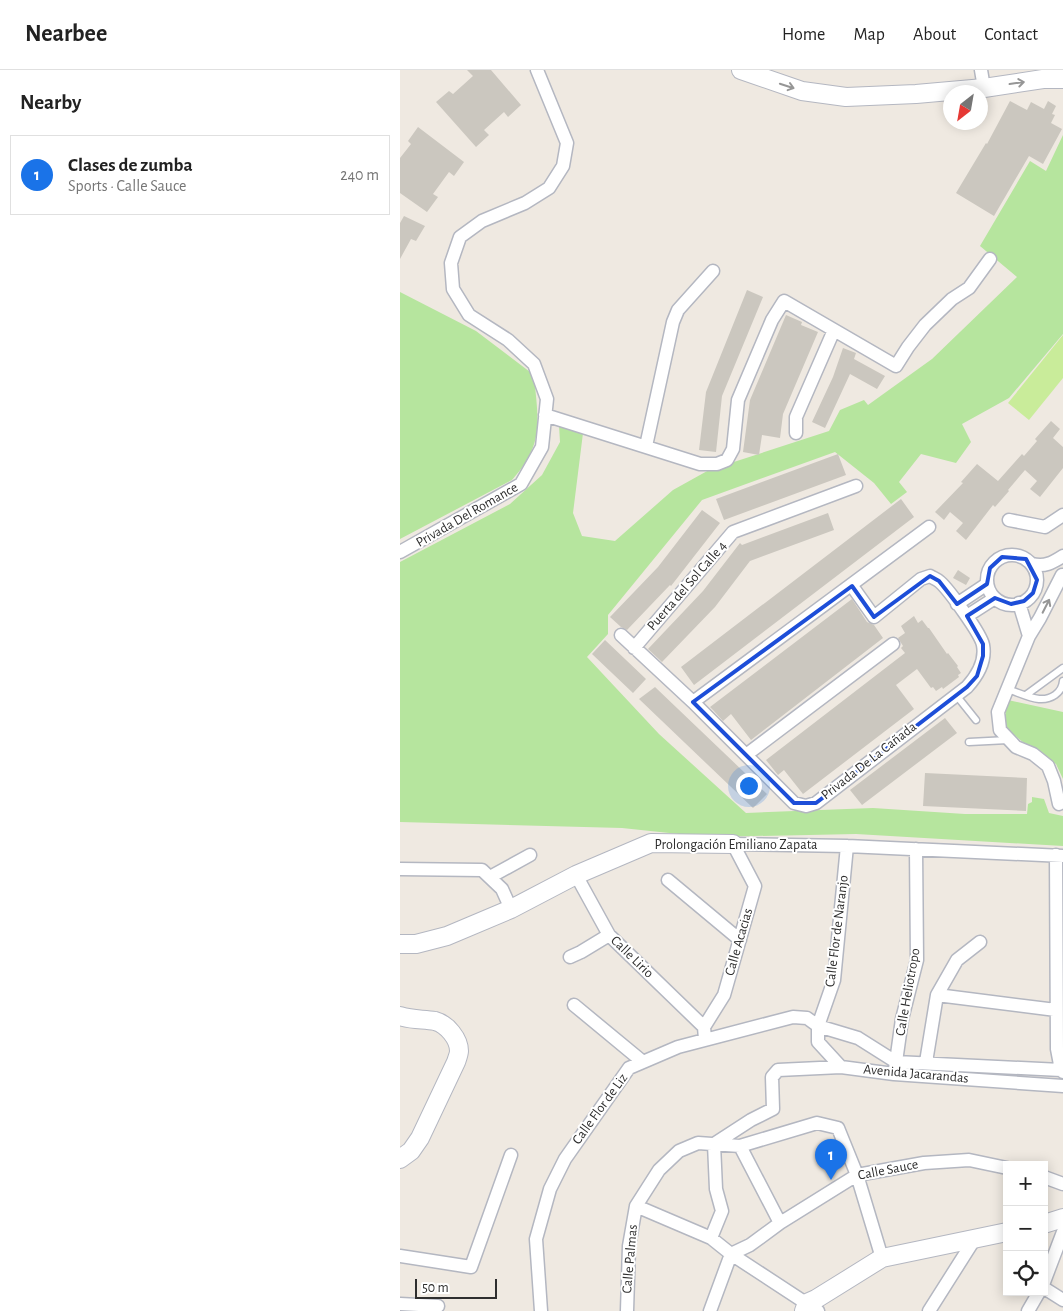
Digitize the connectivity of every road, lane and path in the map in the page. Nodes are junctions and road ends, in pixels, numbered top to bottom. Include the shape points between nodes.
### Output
1 (537, 70) edge
2 (740, 70) edge
3 (981, 70) edge
4 (1063, 79) edge
5 (984, 85) edge
6 (988, 87) edge
7 (943, 92) edge
8 (990, 259) dead end
9 (713, 271) dead end
10 (834, 330) junction
11 (545, 414) junction
12 (796, 433) dead end
13 (646, 446) junction
14 (856, 486) dead end
15 (1063, 515) edge
16 (1009, 520) dead end
17 (930, 527) dead end
18 (400, 552) edge
19 (1063, 556) edge
20 (1032, 564) junction
21 (1062, 575) edge
22 (987, 584) junction
23 (852, 586) junction
24 (996, 598) junction
25 (1024, 601) junction
26 (957, 604) junction
27 (966, 616) junction
28 (621, 636) dead end
29 (1029, 636) junction
30 (893, 644) dead end
31 (634, 648) junction
32 (1063, 668) edge
33 (1063, 681) edge
34 (1007, 689) junction
35 (956, 695) junction
36 (1026, 695) junction
37 (693, 702) junction
38 (976, 720) dead end
39 (1010, 740) junction
40 (969, 742) dead end
41 (746, 756) junction
42 (1058, 804) dead end
43 (733, 844) junction
44 (847, 846) junction
45 (916, 849) junction
46 (530, 856) dead end
47 (1060, 856) edge
48 (400, 869) edge
49 (576, 875) junction
50 (490, 877) junction
51 (668, 880) dead end
52 (512, 909) junction
53 (608, 935) junction
54 (740, 940) junction
55 (980, 942) dead end
56 (400, 944) edge
57 (570, 957) dead end
58 (937, 995) junction
59 (574, 1005) dead end
60 (1056, 1010) junction
61 (400, 1016) edge
62 (818, 1026) junction
63 (705, 1033) junction
64 (643, 1062) junction
65 (926, 1062) junction
66 (840, 1067) junction
67 (895, 1068) junction
68 (1062, 1071) edge
69 (772, 1077) joint
70 (1063, 1086) edge
71 (714, 1144) junction
72 (740, 1146) junction
73 (511, 1155) dead end
74 (400, 1159) edge
75 (1003, 1167) edge
76 (857, 1175) junction
77 (1048, 1178) edge
78 (1063, 1184) edge
79 (636, 1206) junction
80 (1063, 1218) edge
81 (1048, 1223) edge
82 (780, 1224) junction
83 (1063, 1232) edge
84 (1003, 1233) edge
85 (711, 1238) junction
86 (974, 1240) junction
87 (731, 1254) junction
88 (400, 1256) edge
89 (882, 1258) junction
90 (1048, 1271) edge
91 (1048, 1291) edge
92 (1037, 1296) edge
93 (1063, 1300) edge
94 (400, 1304) edge
95 (438, 1306) dead end
96 (810, 1308) edge
97 (541, 1311) edge
98 (627, 1311) edge
99 (710, 1311) edge
100 (929, 1311) edge
101 (1028, 1311) edge

1 - 11 street, Privada Del Romance via 567,143 562,166 549,188 525,203 482,222 460,237 451,263 453,289 470,315 508,340 534,364 547,399
2 -> 7 street via 802,91 846,97
3 - 5 street
6 -> 4 street
8 - 10 street via 969,288 925,324 896,366
9 - 13 street via 678,310 673,322
10 - 12 street via 796,417
10 - 13 street via 784,301 772,320 738,400 733,449 727,460 700,464
11 - 13 street
11 - 18 street, Privada Del Romance via 542,447 521,484
14 - 31 street, Puerta del Sol Calle 4 via 734,532
15 - 16 street via 1045,526
17 - 23 street
19 - 20 street via 1042,566
20 - 22 street via 1019,556 1002,557 990,568
20 - 25 street via 1037,580 1033,593
21 - 25 street
29 -> 21 street
22 - 24 street
22 - 26 street
23 - 26 street, Privada De La Cañada via 874,618 930,576 939,581
23 - 37 street
24 - 25 street via 1011,604
24 - 27 street
25 - 29 street
26 - 27 street, Privada De La Cañada
27 - 35 street, Privada De La Cañada via 983,644 983,656 977,676
28 - 31 street, Privada De La Cañada
29 - 34 street
30 - 41 street
31 - 37 street, Privada De La Cañada
32 - 36 lane
33 - 36 lane via 1056,695 1040,699
34 - 36 lane
34 - 39 street via 998,712 1000,730
35 - 38 lane
35 - 41 street, Privada De La Cañada via 816,802 806,806 794,803
37 - 41 street, Privada De La Cañada
39 - 40 lane
39 - 42 street via 1048,766
43 - 44 street, Prolongación Emiliano Zapata
43 - 49 street, Prolongación Emiliano Zapata via 651,844
43 - 54 street, Calle Acacias via 755,886
44 - 45 street, Prolongación Emiliano Zapata
44 - 62 street, Calle Flor de Naranjo via 834,980
45 - 47 street, Prolongación Emiliano Zapata
45 - 67 street, Calle Heliotropo via 917,960 902,1019
46 - 50 street
47 - 60 street
48 - 50 street via 482,870
49 - 52 street, Prolongación Emiliano Zapata
49 - 53 street, Calle Lirio
50 - 52 street via 502,889
51 - 54 street
52 - 56 street, Prolongación Emiliano Zapata via 447,936 416,944
53 - 57 street
53 - 63 street, Calle Lirio
54 - 63 street, Calle Acacias via 724,995
55 - 58 street via 957,960
58 - 60 street
58 - 65 street
59 - 64 street
60 - 68 street via 1056,1049
61 - 74 street via 438,1022 456,1039 459,1051 420,1138
62 - 63 street, Calle Flor de Liz via 807,1018 793,1017
62 - 66 street via 818,1042
62 - 67 street, Avenida Jacarandas via 858,1038
63 - 64 street, Calle Flor de Liz
64 - 97 street, Calle Flor de Liz via 629,1068 565,1159 550,1189 536,1239
65 - 67 street, Avenida Jacarandas
65 - 68 street, Avenida Jacarandas
66 - 67 street, Avenida Jacarandas
66 - 69 street, Avenida Jacarandas via 778,1070
67 - 70 street, Avenida Jacarandas
69 - 71 street, Calle Palmas via 773,1110
71 - 72 street
71 - 79 street, Calle Palmas via 698,1142 679,1150 659,1170
71 - 85 street via 716,1189 722,1211
72 - 76 street via 817,1123 838,1128
72 - 82 street
73 - 88 street via 471,1267
75 - 76 street, Calle Sauce via 969,1160 924,1163
76 - 82 street, Calle Sauce
76 - 89 street
77 - 78 street
79 - 85 street
79 - 98 street, Calle Palmas via 629,1246
80 - 81 street
82 - 87 street, Calle Sauce
83 - 90 street
84 - 86 street
85 - 87 street
86 - 89 street
86 - 100 street
87 - 96 street
87 - 99 street
89 - 96 street via 816,1299
91 - 93 street
92 - 101 street
94 - 95 street

